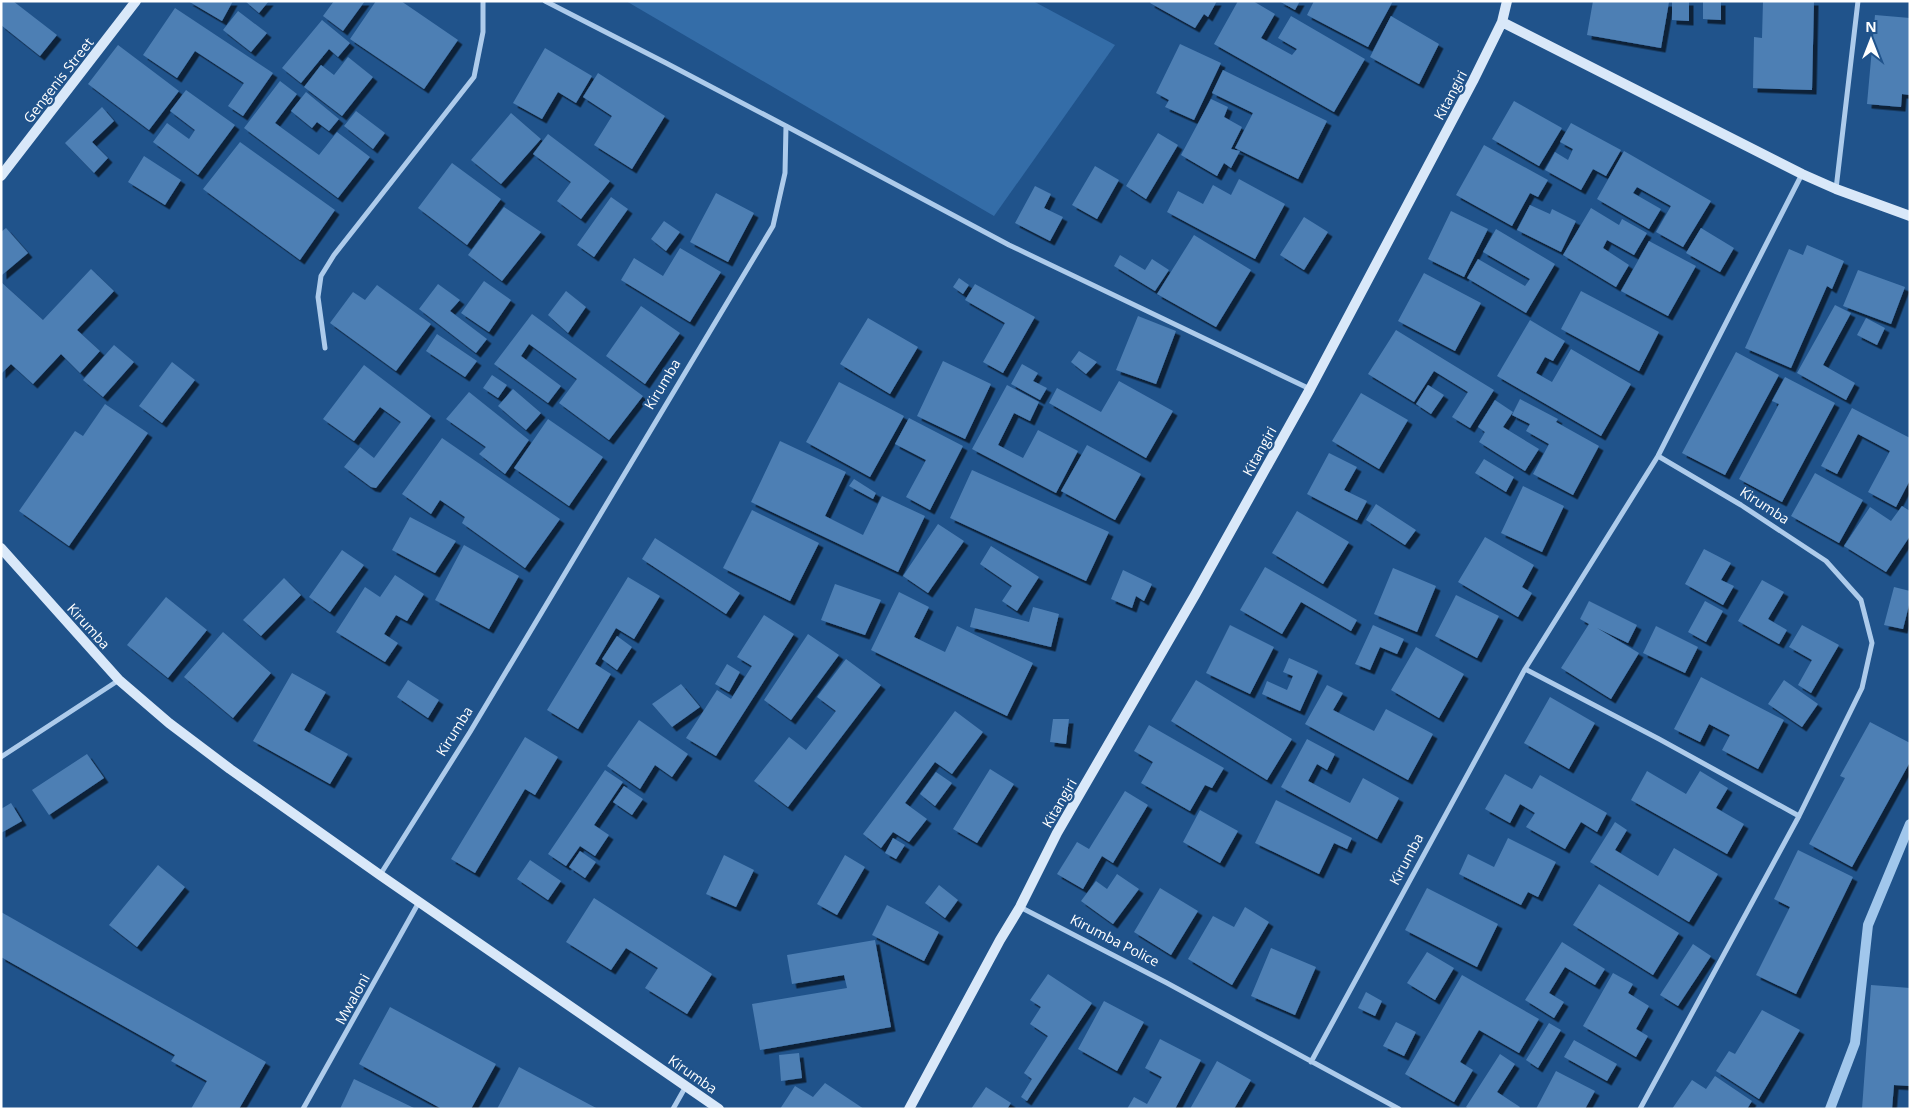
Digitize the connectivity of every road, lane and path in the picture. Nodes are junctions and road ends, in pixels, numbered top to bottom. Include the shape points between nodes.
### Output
1 (136, 1) edge
2 (483, 1) edge
3 (545, 1) edge
4 (1507, 1) edge
5 (1858, 1) edge
6 (1502, 22) junction
7 (786, 126) junction
8 (1802, 174) junction
9 (1, 176) edge
10 (1836, 189) junction
11 (1910, 216) edge
12 (325, 348) dead end
13 (1310, 389) junction
14 (1658, 456) junction
15 (1, 548) edge
16 (1525, 669) junction
17 (119, 680) junction
18 (1, 757) edge
19 (1799, 816) junction
20 (380, 875) junction
21 (420, 901) junction
22 (1020, 907) junction
23 (1312, 1062) junction
24 (686, 1086) junction
25 (303, 1109) edge
26 (672, 1109) edge
27 (719, 1109) edge
28 (909, 1109) edge
29 (1399, 1109) edge
30 (1640, 1109) edge

1 - 9 street, Gengenis Street
2 - 12 street via 483,32 474,77 321,276 318,297
3 - 7 street
4 - 6 street, Kitangiri
5 - 10 street
6 - 8 street
6 - 13 street, Kitangiri
7 - 13 street via 1009,245
7 - 20 street, Kirumba via 786,172 774,226 470,732
8 - 10 street
8 - 14 street
10 - 11 street
13 - 22 street, Kitangiri via 1057,833
14 - 16 street, Kirumba
14 - 19 street, Kirumba via 1826,561 1862,600 1872,643 1862,688
15 - 17 street, Kirumba
16 - 19 street
16 - 23 street, Kirumba
17 - 18 street
17 - 20 street, Kirumba via 230,769
19 - 30 street, Kirumba
20 - 21 street, Kirumba
21 - 24 street, Kirumba
21 - 25 street, Mwaloni
22 - 23 street, Kirumba Police
22 - 28 street
23 - 29 street, Kirumba Police
24 - 26 street
24 - 27 street, Kirumba

